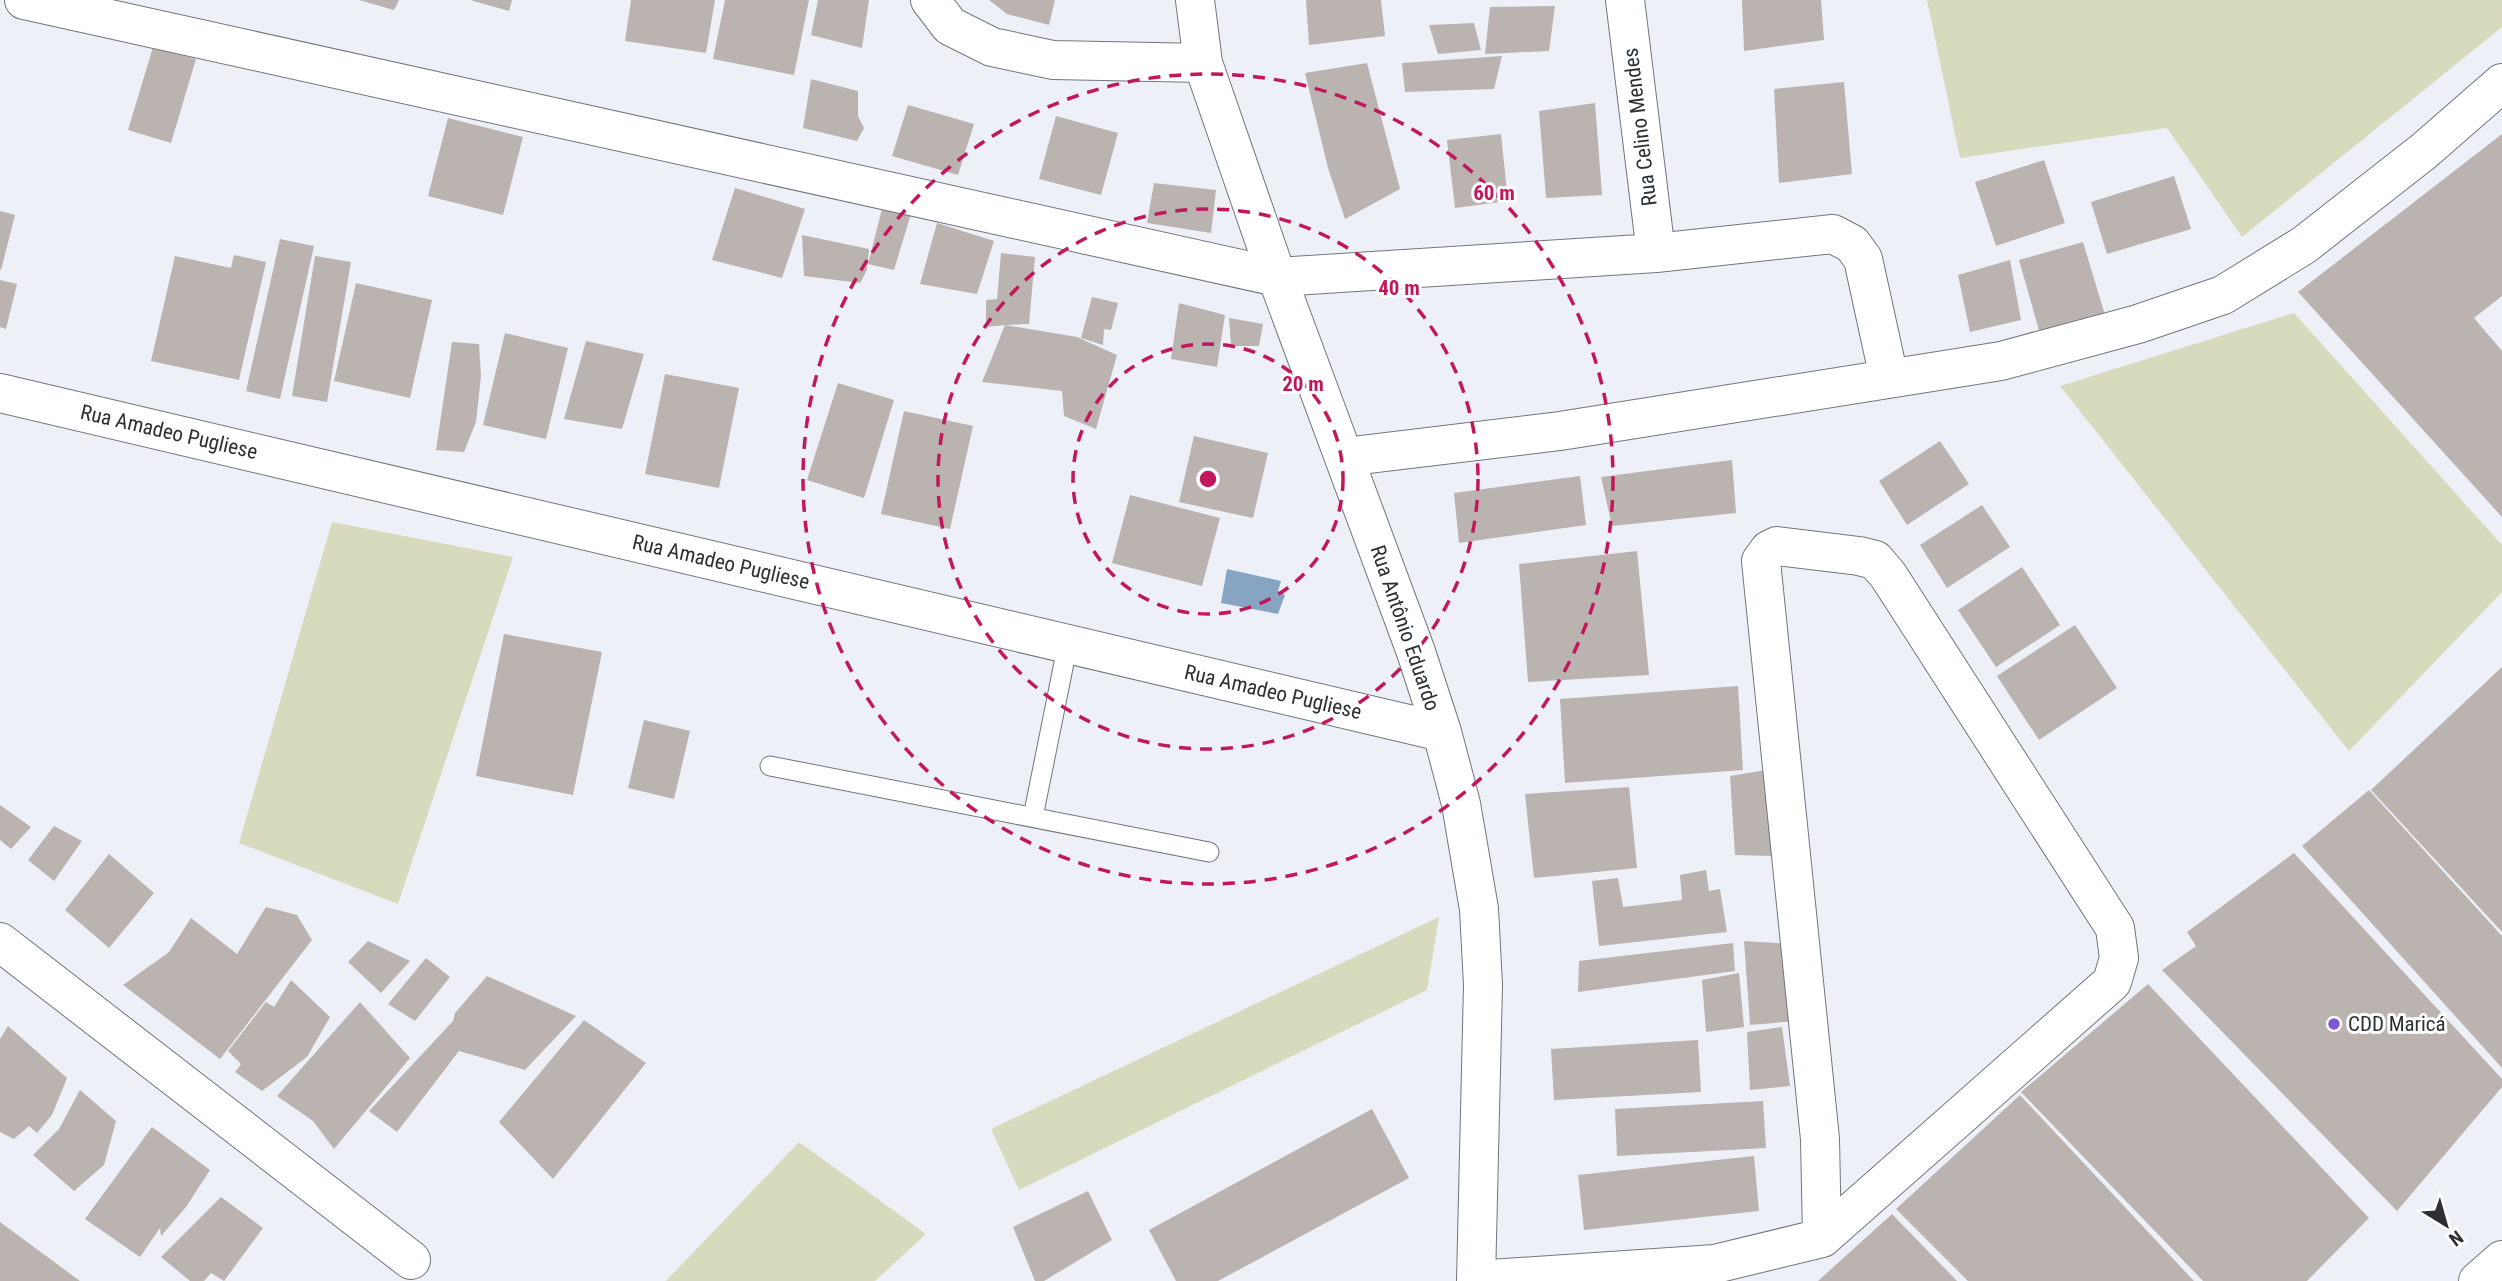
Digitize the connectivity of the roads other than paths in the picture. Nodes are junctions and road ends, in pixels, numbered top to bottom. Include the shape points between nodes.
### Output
1 (24, 0) edge
2 (930, 0) edge
3 (1195, 0) edge
4 (1625, 0) edge
5 (1203, 63) junction
6 (2502, 83) edge
7 (1656, 253) junction
8 (1277, 277) junction
9 (1889, 378) junction
10 (0, 393) edge
11 (1344, 457) junction
12 (1068, 643) junction
13 (1441, 732) junction
14 (770, 766) dead end
15 (1033, 817) junction
16 (1209, 852) dead end
17 (0, 942) edge
18 (1822, 1238) junction
19 (2502, 1260) edge
20 (411, 1261) dead end
21 (1476, 1281) edge
22 (2478, 1281) edge

1 - 8 main road
2 - 5 main road via 950,26 992,47 1053,60
3 - 5 main road, Rua Antônio Eduardo
4 - 7 main road, Rua Celino Mendes
5 - 8 main road, Rua Antônio Eduardo
6 - 9 main road via 2304,245 2223,295 2138,324 2000,361
7 - 8 main road
7 - 9 main road via 1833,234 1852,244 1863,259
8 - 11 main road, Rua Antônio Eduardo
9 - 11 main road via 1560,431
10 - 12 main road, Rua Amadeo Pugliese
11 - 13 main road, Rua Antônio Eduardo
12 - 13 main road, Rua Amadeo Pugliese
12 - 15 lane
13 - 21 main road, Rua Antônio Eduardo via 1461,804 1479,909 1483,985
14 - 15 lane
15 - 16 lane
17 - 20 main road
18 - 18 main road via 1820,1139 1760,561 1777,546 1875,560 1888,575 2115,928 2119,958 2112,982
18 - 21 main road via 1715,1264
19 - 22 main road

